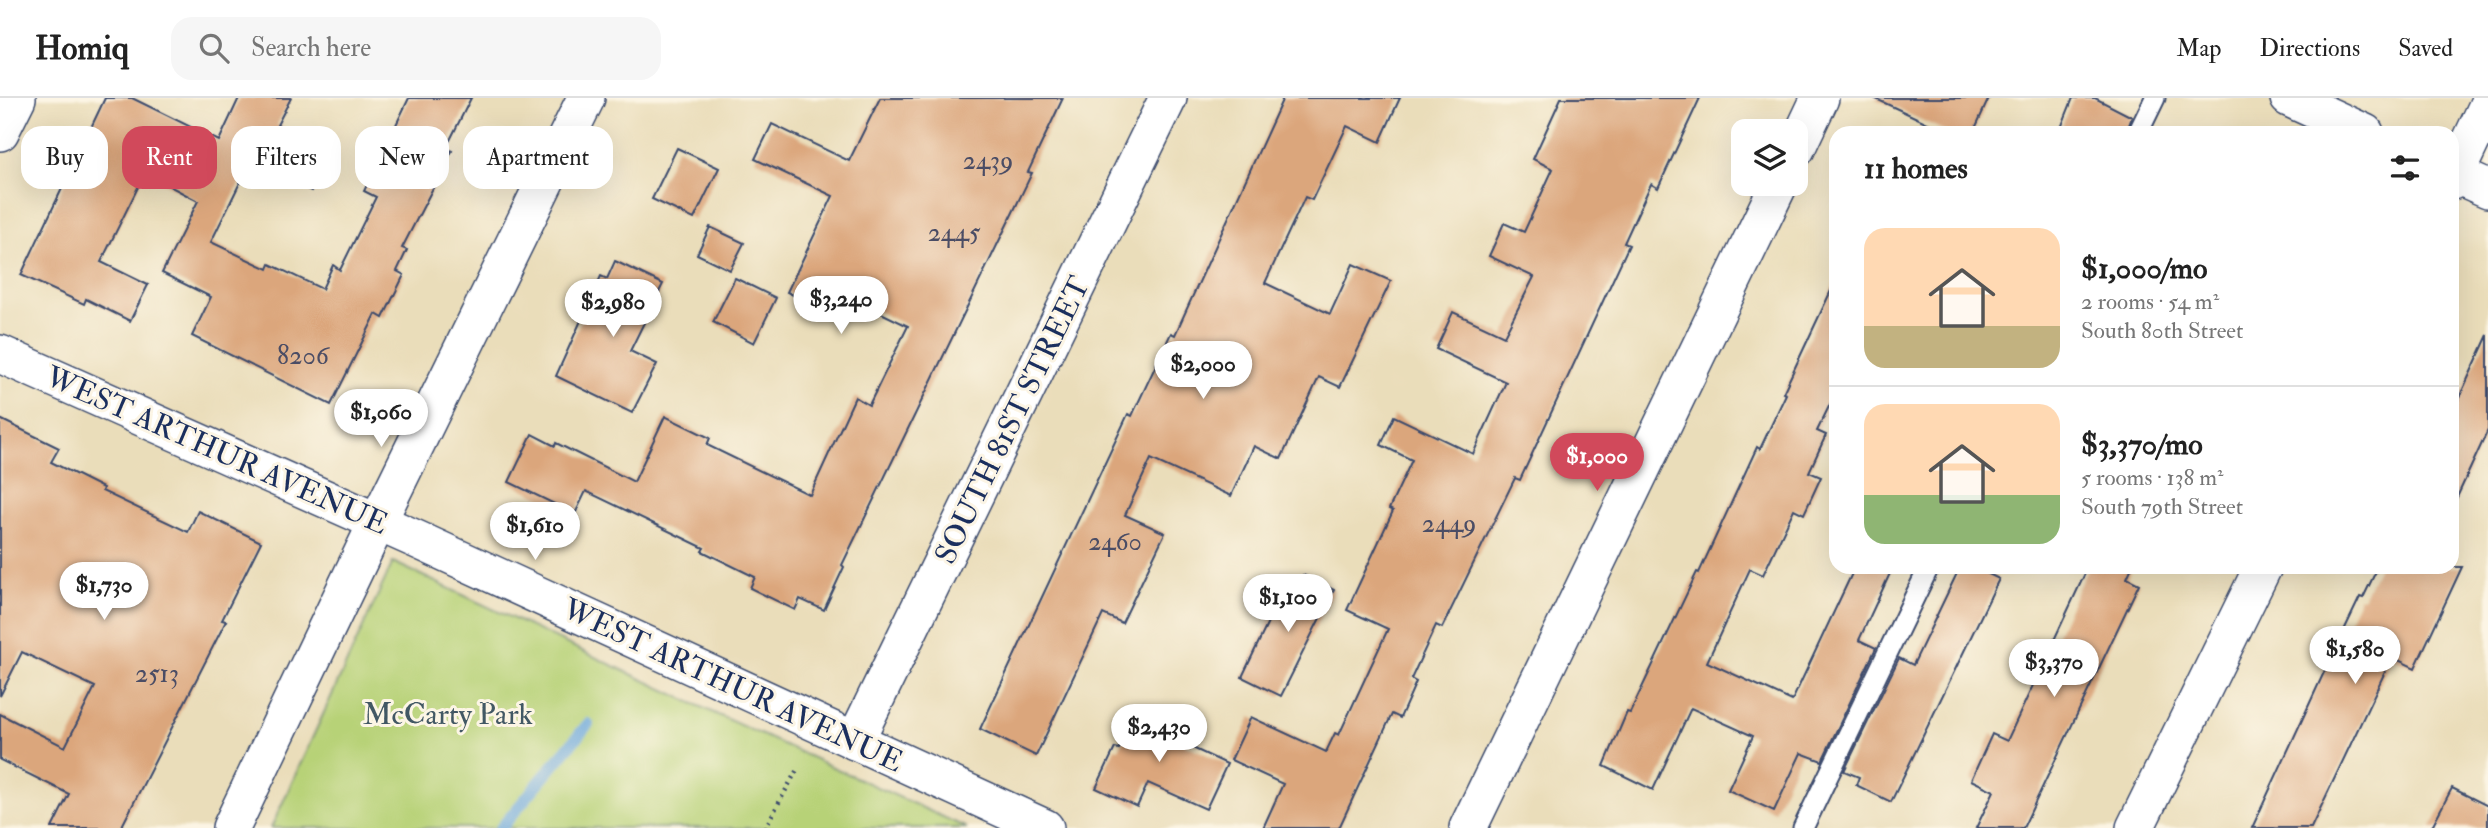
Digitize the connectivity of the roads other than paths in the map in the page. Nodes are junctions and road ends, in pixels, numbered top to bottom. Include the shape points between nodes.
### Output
1 (17, 98) edge
2 (586, 98) edge
3 (1168, 98) edge
4 (1820, 98) edge
5 (2155, 98) edge
6 (2289, 98) edge
7 (2488, 105) edge
8 (1808, 124) edge
9 (2141, 126) edge
10 (2350, 126) edge
11 (0, 132) edge
12 (2459, 164) edge
13 (2459, 178) edge
14 (2488, 190) edge
15 (1773, 196) edge
16 (0, 354) edge
17 (378, 522) junction
18 (1926, 574) edge
19 (2260, 574) edge
20 (855, 741) junction
21 (231, 828) edge
22 (1045, 828) edge
23 (1468, 828) edge
24 (1804, 828) edge
25 (2135, 828) edge

1 - 11 street
2 - 17 street
3 - 20 street, SOUTH 81ST STREET
4 - 8 street
5 - 9 lane
6 - 10 street
7 - 12 street
13 - 14 street
15 - 23 street
16 - 17 street, WEST ARTHUR AVENUE
17 - 20 street, WEST ARTHUR AVENUE
17 - 21 street
18 - 24 lane
19 - 25 street
20 - 22 street, WEST ARTHUR AVENUE

